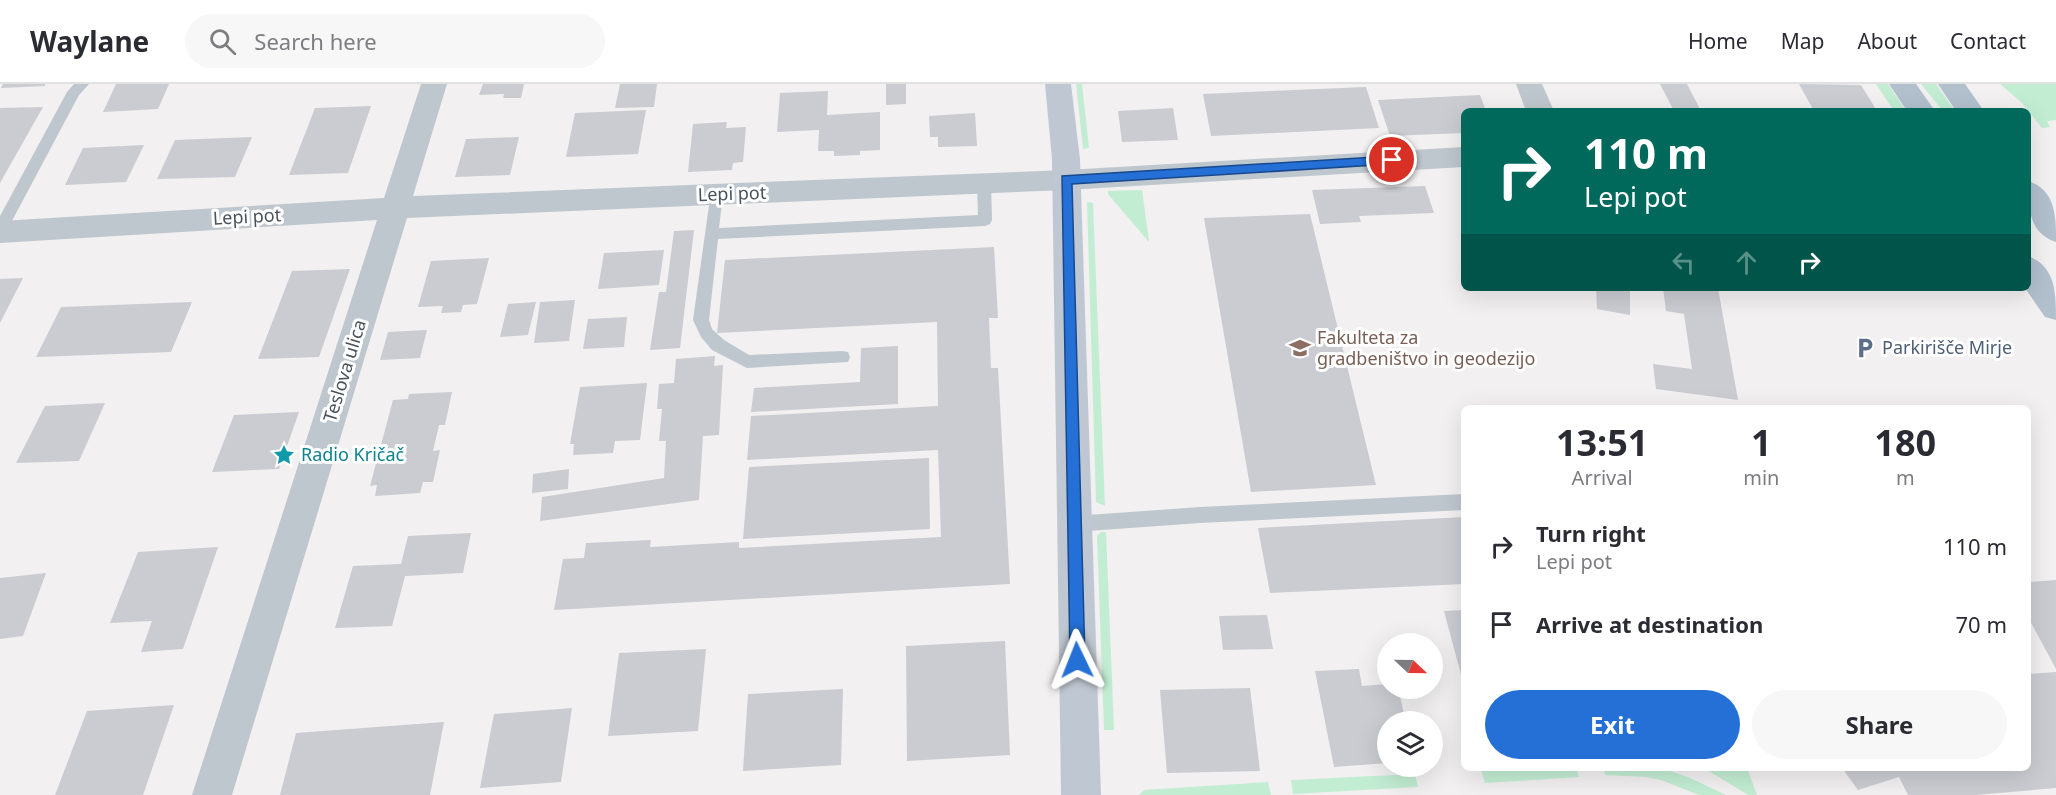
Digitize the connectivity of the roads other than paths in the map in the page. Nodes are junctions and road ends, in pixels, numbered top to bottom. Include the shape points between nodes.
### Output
1 (82, 84) edge
2 (434, 84) edge
3 (1058, 84) edge
4 (1529, 84) edge
5 (1902, 84) edge
6 (1951, 84) edge
7 (1539, 108) edge
8 (1919, 108) edge
9 (1968, 108) edge
10 (1461, 157) edge
11 (1066, 180) junction
12 (984, 183) junction
13 (716, 195) junction
14 (2031, 196) edge
15 (395, 208) junction
16 (0, 231) edge
17 (2056, 231) edge
18 (711, 234) junction
19 (2031, 272) edge
20 (2056, 308) edge
21 (842, 357) dead end
22 (1461, 502) edge
23 (1074, 524) junction
24 (212, 795) edge
25 (1081, 795) edge

1 - 16 lane via 74,92
2 - 15 street, Teslova ulica
3 - 11 street
4 - 7 street
5 - 8 main road
6 - 9 main road
10 - 11 street, Lepi pot
11 - 12 street, Lepi pot
11 - 23 street
12 - 13 street, Lepi pot
12 - 18 lane via 985,220
13 - 15 street, Lepi pot
13 - 18 lane
14 - 17 main road
15 - 16 street, Lepi pot
15 - 24 street, Teslova ulica
18 - 21 lane via 700,320 718,345 747,362
19 - 20 main road
22 - 23 lane
23 - 25 street

